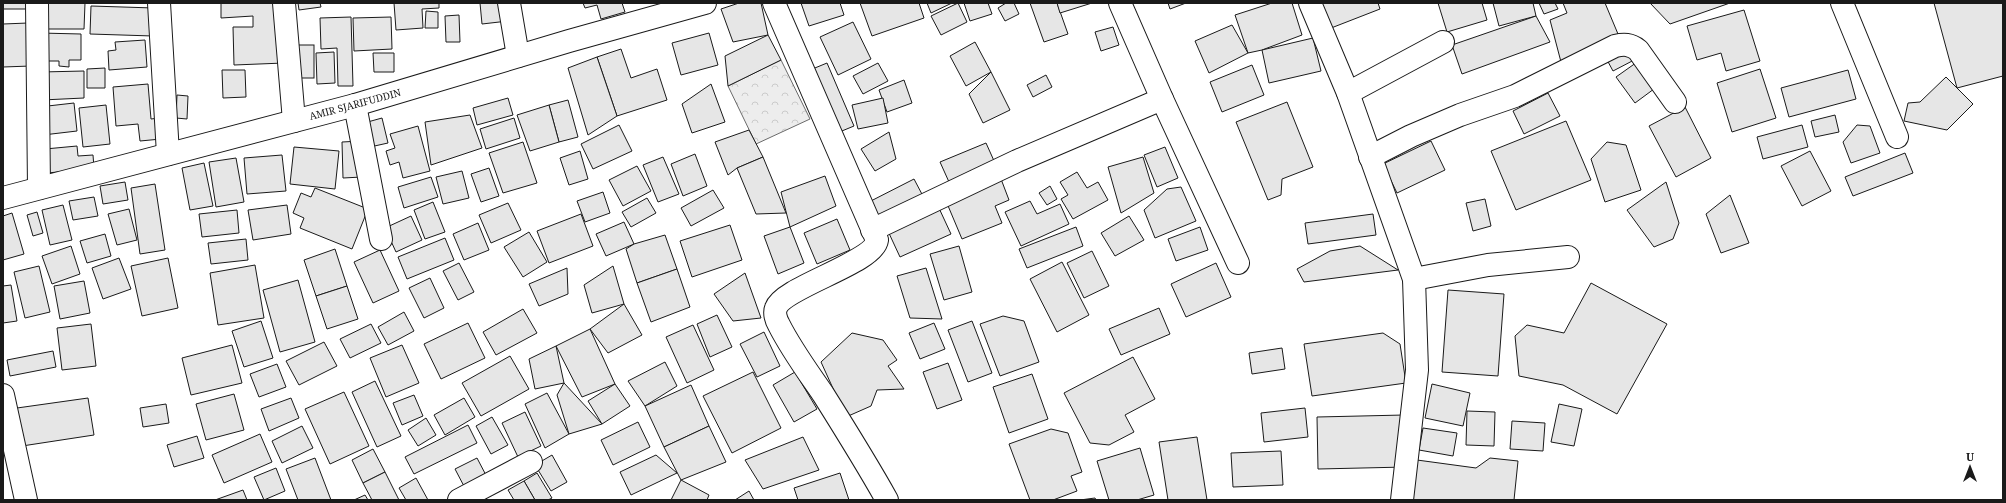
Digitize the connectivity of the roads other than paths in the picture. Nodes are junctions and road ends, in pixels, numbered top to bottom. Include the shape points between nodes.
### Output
1 (37, 3) edge
2 (159, 3) edge
3 (284, 3) edge
4 (509, 3) edge
5 (705, 3) edge
6 (774, 3) edge
7 (1120, 3) edge
8 (1310, 3) edge
9 (1842, 3) edge
10 (1443, 42) dead end
11 (518, 56) junction
12 (1348, 93) junction
13 (1162, 99) junction
14 (1675, 102) dead end
15 (355, 106) junction
16 (294, 120) junction
17 (1897, 137) dead end
18 (168, 154) junction
19 (1370, 157) junction
20 (39, 188) junction
21 (3, 198) edge
22 (872, 230) junction
23 (381, 239) dead end
24 (1568, 258) dead end
25 (1238, 263) dead end
26 (1414, 278) junction
27 (3, 395) edge
28 (531, 462) dead end
29 (26, 500) edge
30 (459, 500) edge
31 (887, 500) edge
32 (1402, 500) edge

1 - 20 street
2 - 18 street
3 - 16 street
4 - 11 street
5 - 11 street, AMIR SJARIFUDDIN
6 - 22 street
7 - 13 street
8 - 12 street
9 - 17 street
10 - 12 street
11 - 15 street, AMIR SJARIFUDDIN
12 - 19 street
13 - 22 street via 1017,161
13 - 25 street
14 - 19 street via 1638,50 1622,44 1516,96 1460,115
15 - 16 street, AMIR SJARIFUDDIN
15 - 23 street
16 - 18 street, AMIR SJARIFUDDIN
18 - 20 street, AMIR SJARIFUDDIN
19 - 26 street
20 - 21 street, AMIR SJARIFUDDIN
22 - 31 street via 877,240 873,249 794,292 779,303 776,317
24 - 26 street via 1488,266
26 - 32 street via 1417,370
27 - 29 street
28 - 30 street

